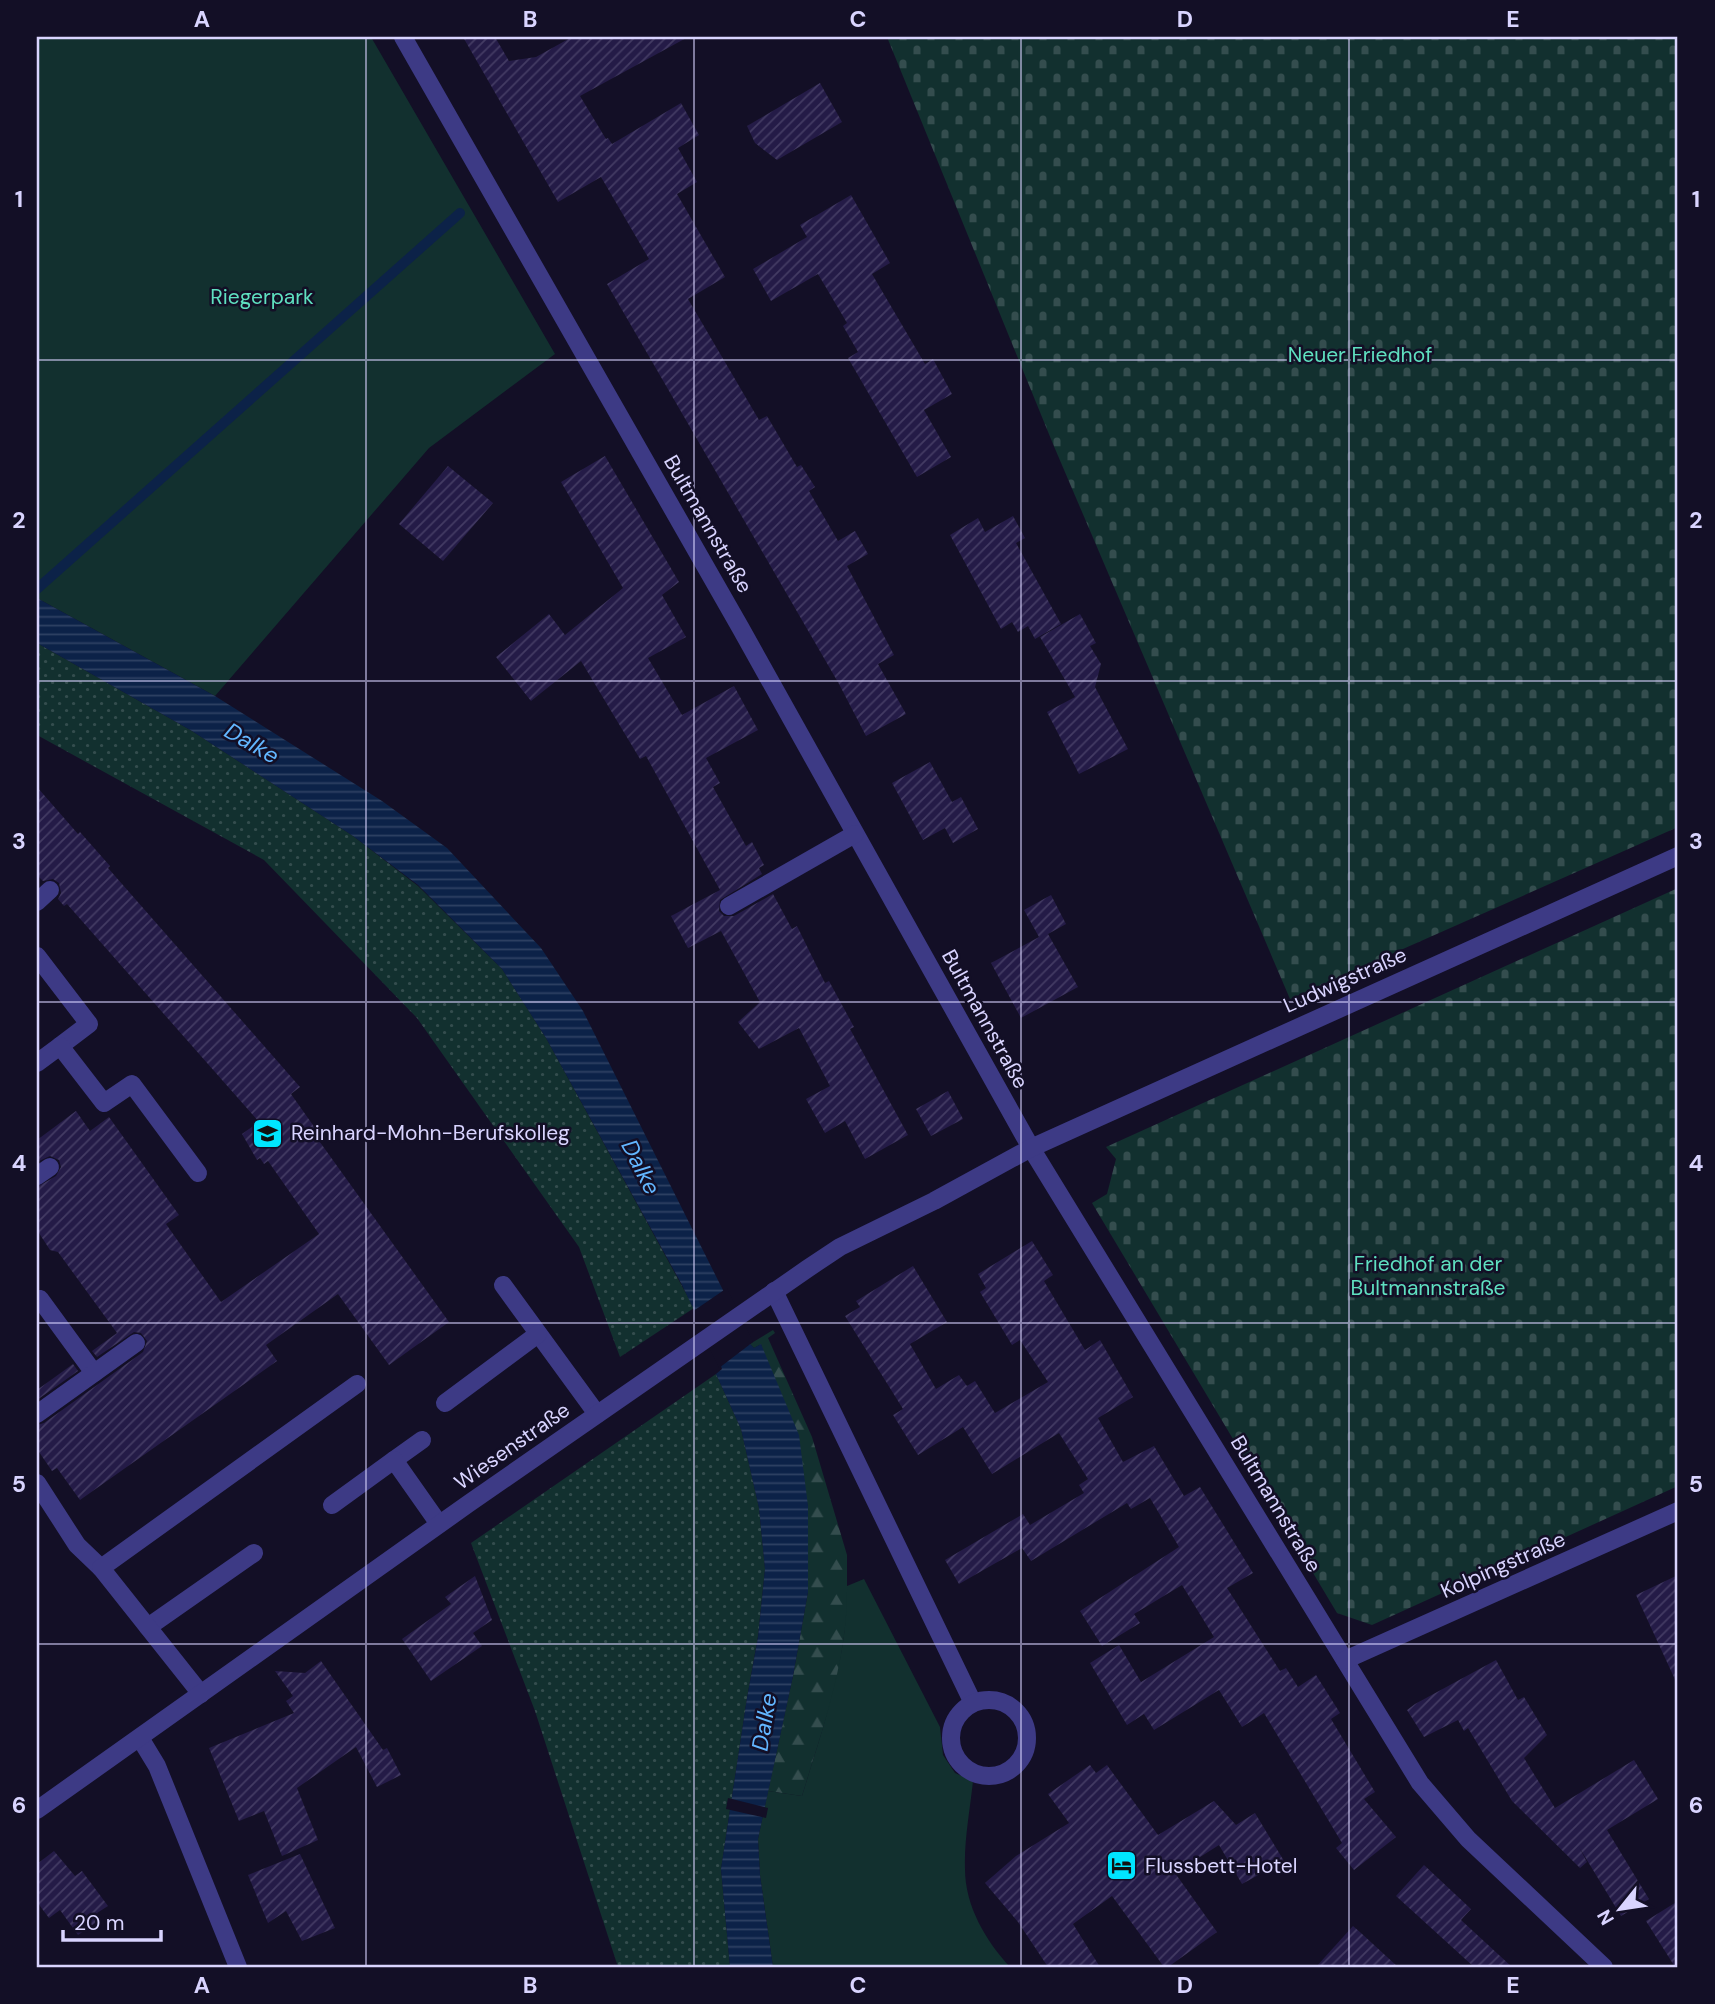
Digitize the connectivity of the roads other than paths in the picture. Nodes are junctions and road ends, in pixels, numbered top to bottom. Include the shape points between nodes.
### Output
1 (403, 37) edge
2 (855, 834) junction
3 (1678, 856) edge
4 (729, 906) dead end
5 (37, 956) edge
6 (60, 1046) junction
7 (37, 1063) edge
8 (1031, 1148) junction
9 (198, 1173) dead end
10 (503, 1285) dead end
11 (774, 1291) junction
12 (38, 1298) edge
13 (538, 1334) junction
14 (136, 1343) dead end
15 (94, 1373) junction
16 (357, 1384) dead end
17 (445, 1403) dead end
18 (37, 1414) edge
19 (597, 1414) junction
20 (422, 1440) dead end
21 (394, 1460) junction
22 (37, 1483) edge
23 (332, 1505) dead end
24 (1678, 1511) edge
25 (439, 1524) junction
26 (254, 1553) dead end
27 (101, 1568) junction
28 (148, 1627) junction
29 (1345, 1660) junction
30 (201, 1694) junction
31 (973, 1703) junction
32 (140, 1738) junction
33 (37, 1810) edge
34 (238, 1967) edge
35 (1604, 1967) edge

1 - 2 street, Bultmannstraße
2 - 4 street
2 - 8 street, Bultmannstraße
3 - 8 street, Ludwigstraße
5 - 6 street via 89,1024
6 - 7 street
6 - 9 street via 104,1103 132,1084
8 - 11 street, Wiesenstraße via 840,1247
8 - 29 street, Bultmannstraße
10 - 13 street
11 - 19 street, Wiesenstraße
11 - 31 street
12 - 15 street
13 - 17 street
13 - 19 street
14 - 15 street
15 - 18 street
16 - 27 street
19 - 25 street, Wiesenstraße
20 - 21 street
21 - 23 street
21 - 25 street
22 - 27 street via 78,1545
24 - 29 street, Kolpingstraße
25 - 30 street, Wiesenstraße
26 - 28 street
27 - 28 street
28 - 30 street
29 - 35 street, Bultmannstraße via 1420,1783 1468,1839
30 - 32 street, Wiesenstraße
31 - 31 street via 955,1721 953,1747 958,1759 981,1775 1011,1769 1027,1741 1023,1719 1006,1704
32 - 33 street, Wiesenstraße
32 - 34 street via 157,1766

